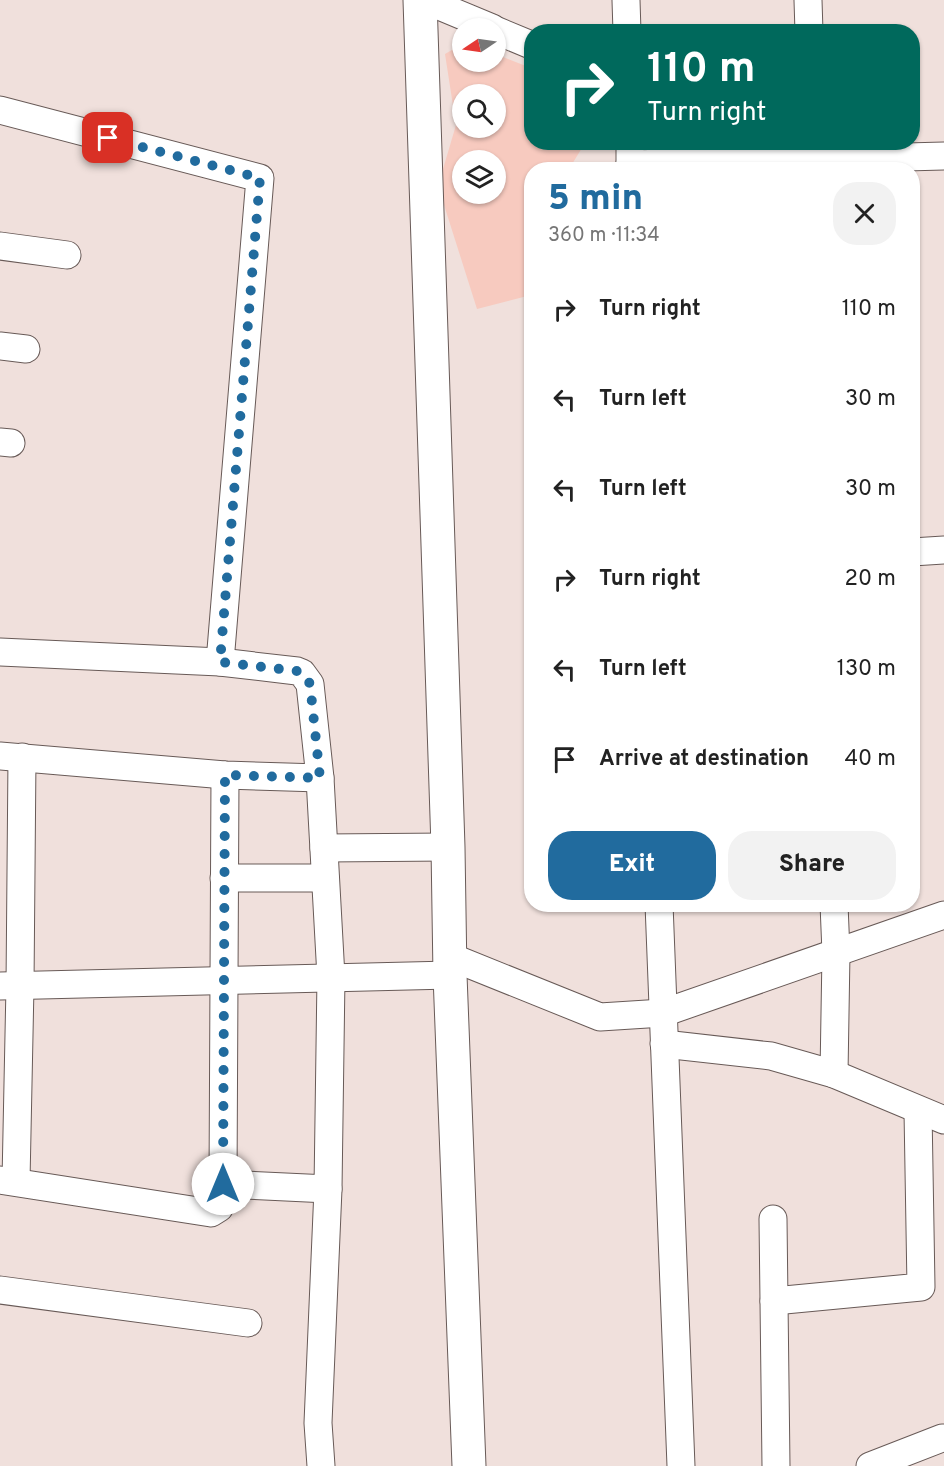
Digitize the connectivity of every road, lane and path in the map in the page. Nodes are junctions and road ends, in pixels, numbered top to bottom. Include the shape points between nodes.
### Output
1 (420, 0) edge
2 (425, 0) edge
3 (626, 0) edge
4 (808, 0) edge
5 (468, 18) edge
6 (627, 24) edge
7 (809, 24) edge
8 (506, 34) edge
9 (524, 42) edge
10 (0, 110) edge
11 (944, 156) edge
12 (814, 157) edge
13 (630, 159) edge
14 (0, 246) edge
15 (67, 255) dead end
16 (944, 550) edge
17 (920, 552) edge
18 (0, 652) edge
19 (220, 662) junction
20 (11, 756) edge
21 (225, 775) junction
22 (320, 778) junction
23 (448, 847) junction
24 (324, 848) junction
25 (225, 878) junction
26 (326, 878) junction
27 (659, 912) edge
28 (834, 912) edge
29 (944, 915) edge
30 (836, 953) junction
31 (451, 966) junction
32 (331, 977) junction
33 (224, 980) junction
34 (10, 986) edge
35 (663, 1013) junction
36 (664, 1044) junction
37 (834, 1074) junction
38 (918, 1111) junction
39 (944, 1120) edge
40 (8, 1180) edge
41 (223, 1184) junction
42 (328, 1189) junction
43 (773, 1218) dead end
44 (0, 1290) edge
45 (774, 1301) junction
46 (248, 1323) dead end
47 (942, 1438) dead end
48 (321, 1466) edge
49 (469, 1466) edge
50 (681, 1466) edge
51 (776, 1466) edge
52 (870, 1466) edge

1 - 23 street
2 - 5 street
3 - 6 street
4 - 7 street
8 - 9 street
10 - 19 street via 260,178
11 - 12 street
12 - 13 street
14 - 15 street
16 - 17 street
18 - 19 street
19 - 22 street via 302,673 310,684
20 - 21 street
20 - 34 street
21 - 22 street
21 - 25 street
22 - 24 street
23 - 24 street
23 - 31 street
24 - 26 street
25 - 26 street
25 - 33 street
26 - 32 street
27 - 35 street
28 - 30 street
29 - 30 street
30 - 35 street
30 - 37 street
31 - 32 street
31 - 35 street via 600,1017
31 - 49 street
32 - 33 street
32 - 42 street
33 - 34 street
33 - 41 street
34 - 40 street
35 - 36 street
36 - 37 street via 771,1056
36 - 50 street
37 - 38 street
38 - 39 street
38 - 45 street via 921,1287
40 - 41 street via 212,1214 219,1209
41 - 42 street
42 - 48 street via 318,1423
43 - 45 street
44 - 46 street
45 - 51 street
47 - 52 street

